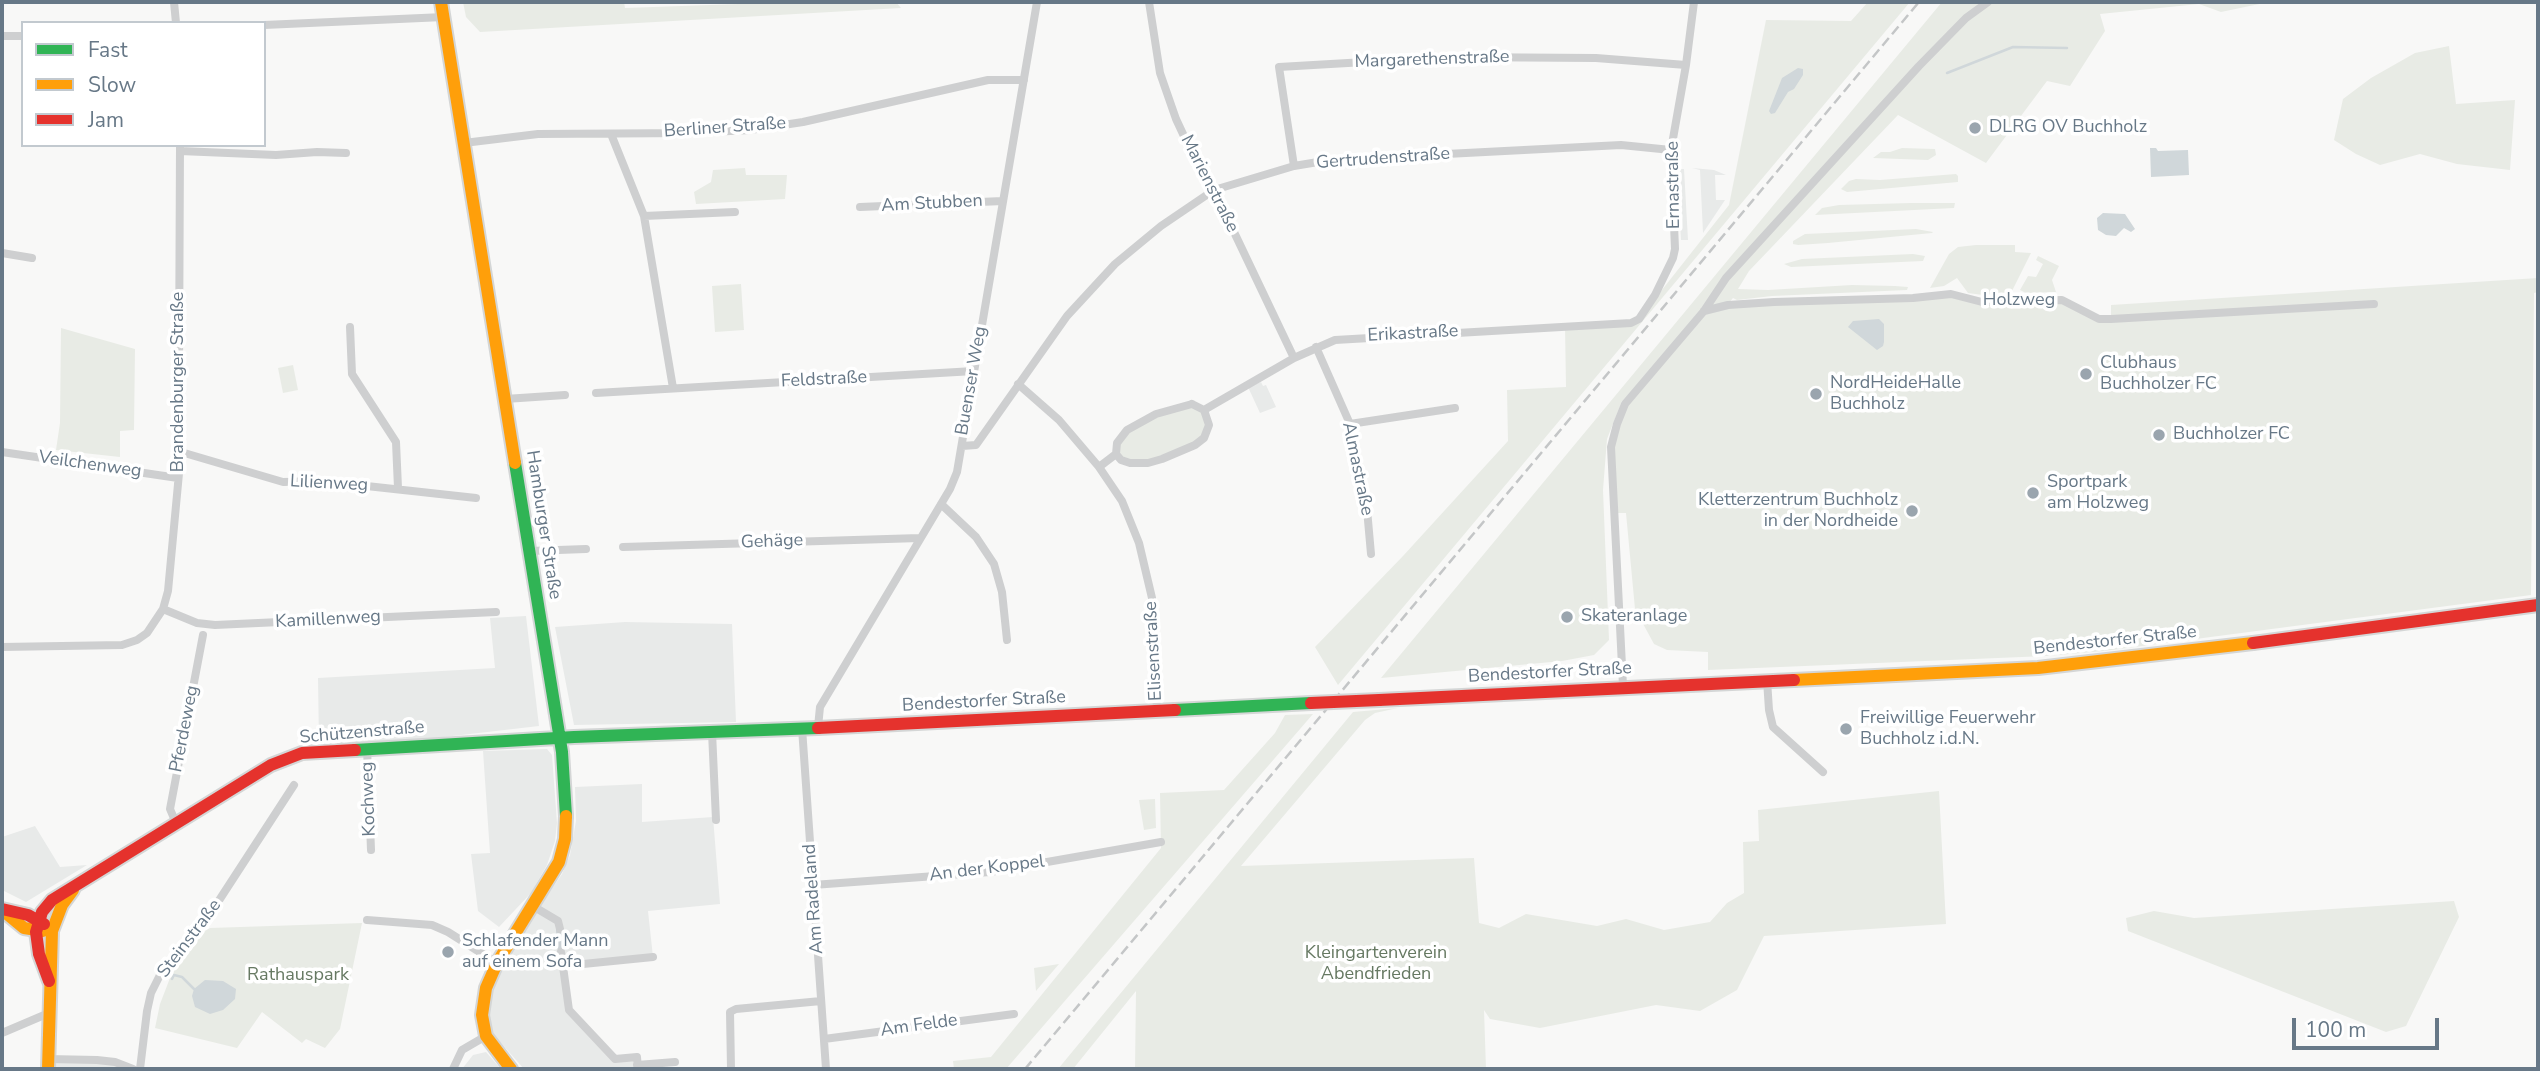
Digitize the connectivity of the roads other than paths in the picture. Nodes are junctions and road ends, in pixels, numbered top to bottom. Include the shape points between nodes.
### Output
1 (174, 2) edge
2 (441, 2) edge
3 (1037, 2) edge
4 (1150, 2) edge
5 (1694, 2) edge
6 (1988, 2) edge
7 (444, 17) junction
8 (176, 21) edge
9 (266, 25) edge
10 (2, 36) edge
11 (21, 36) edge
12 (1686, 65) junction
13 (1024, 80) junction
14 (611, 134) junction
15 (464, 143) junction
16 (180, 148) edge
17 (1671, 150) junction
18 (346, 152) dead end
19 (1294, 166) junction
20 (1214, 190) junction
21 (1003, 201) junction
22 (860, 207) dead end
23 (735, 212) dead end
24 (644, 216) junction
25 (2, 253) edge
26 (32, 258) dead end
27 (2374, 304) dead end
28 (1704, 312) junction
29 (1639, 319) joint
30 (349, 327) dead end
31 (1316, 347) junction
32 (1294, 358) junction
33 (974, 370) junction
34 (1018, 384) junction
35 (673, 388) junction
36 (596, 393) dead end
37 (565, 395) dead end
38 (505, 399) junction
39 (1455, 408) dead end
40 (1204, 410) junction
41 (1350, 424) junction
42 (961, 446) junction
43 (2, 452) edge
44 (181, 452) junction
45 (1116, 454) junction
46 (1099, 467) junction
47 (178, 478) junction
48 (398, 488) junction
49 (476, 498) dead end
50 (941, 504) junction
51 (920, 538) junction
52 (623, 547) dead end
53 (586, 548) dead end
54 (530, 551) junction
55 (1371, 554) dead end
56 (2538, 605) edge
57 (163, 610) junction
58 (496, 612) dead end
59 (203, 635) dead end
60 (1007, 640) dead end
61 (2, 647) edge
62 (1768, 680) junction
63 (1623, 686) junction
64 (1157, 711) junction
65 (818, 727) junction
66 (802, 728) junction
67 (712, 732) junction
68 (560, 737) junction
69 (367, 748) junction
70 (1823, 772) dead end
71 (294, 785) dead end
72 (716, 820) dead end
73 (176, 823) junction
74 (1161, 842) dead end
75 (371, 850) dead end
76 (77, 884) junction
77 (813, 885) junction
78 (531, 905) junction
79 (2, 909) edge
80 (367, 920) dead end
81 (37, 925) junction
82 (560, 929) dead end
83 (52, 931) junction
84 (561, 952) tunnel mouth
85 (653, 957) dead end
86 (497, 963) junction
87 (563, 966) junction
88 (49, 981) junction
89 (821, 1001) junction
90 (48, 1013) junction
91 (1014, 1014) dead end
92 (2, 1033) edge
93 (486, 1037) junction
94 (824, 1039) junction
95 (675, 1062) dead end
96 (48, 1064) edge
97 (638, 1067) edge
98 (133, 1069) edge
99 (140, 1069) edge
100 (453, 1069) edge
101 (511, 1069) edge
102 (730, 1069) edge
103 (826, 1069) edge

1 - 8 street
2 - 7 street, Hamburger Straße
3 - 13 street, Buenser Weg
4 - 20 street, Marienstraße via 1160,73 1176,120 1204,179
5 - 12 street, Ernastraße
6 - 28 street via 1919,66 1726,278
7 - 9 street
7 - 15 street, Hamburger Straße
10 - 11 street
12 - 17 street, Ernastraße
12 - 19 street, Margarethenstraße via 1596,58 1451,57 1279,67
13 - 14 street, Berliner Straße via 988,80 750,130
13 - 21 street, Buenser Weg
14 - 15 street, Berliner Straße via 538,134
14 - 24 street
15 - 38 street, Hamburger Straße
16 - 18 street via 276,155
16 - 44 street, Brandenburger Straße
17 - 19 street, Gertrudenstraße via 1621,145 1331,160
17 - 29 street, Ernastraße via 1675,249
19 - 20 street, Gertrudenstraße
20 - 32 street, Marienstraße
20 - 34 street, Gertrudenstraße via 1115,264 1067,316
21 - 22 street, Am Stubben
21 - 33 street, Buenser Weg
23 - 24 street
24 - 35 street
25 - 26 street
27 - 28 street, Holzweg via 2099,319 2062,300 1982,302 1951,294 1728,305
28 - 63 street via 1625,404 1611,447
29 - 31 street, Erikastraße via 1355,337
30 - 48 street via 352,374 396,442
31 - 32 street, Erikastraße
31 - 41 street, Almastraße
32 - 40 street, Erikastraße
33 - 35 street, Feldstraße
33 - 42 street, Buenser Weg
34 - 42 street, Gertrudenstraße via 976,445
34 - 46 street, Elisenstraße via 1059,420
35 - 36 street, Feldstraße
37 - 38 street
38 - 54 street, Hamburger Straße
39 - 41 street
40 - 45 street via 1192,404 1156,414 1127,430 1117,443
40 - 45 street via 1209,425 1195,445 1148,463 1130,463
41 - 55 street, Almastraße via 1366,498
42 - 50 street, Buenser Weg via 957,472
43 - 47 street, Veilchenweg
44 - 47 street, Brandenburger Straße
44 - 48 street, Lilienweg via 283,482
45 - 46 street
46 - 64 street, Elisenstraße via 1122,501 1139,543 1152,598
47 - 57 street, Brandenburger Straße
48 - 49 street, Lilienweg
50 - 51 street, Buenser Weg
50 - 60 street via 976,537 994,565
51 - 52 street, Gehäge
51 - 65 street, Buenser Weg via 820,706
53 - 54 street
54 - 68 street, Hamburger Straße
56 - 62 street, Bendestorfer Straße via 2112,661
57 - 58 street, Kamillenweg via 215,625
57 - 61 street, Brandenburger Straße via 147,633 122,645
59 - 73 street, Pferdeweg via 170,809
62 - 63 street, Bendestorfer Straße
62 - 70 street via 1773,727
63 - 64 street, Bendestorfer Straße, bridge
64 - 65 street, Bendestorfer Straße
65 - 66 street, Bendestorfer Straße
66 - 67 street, Bendestorfer Straße
66 - 77 street, Am Radeland
67 - 68 street, Bendestorfer Straße
67 - 72 street
68 - 69 street, Schützenstraße
68 - 78 street, Hamburger Straße via 565,838 555,869
69 - 73 street, Schützenstraße via 287,757
69 - 75 street, Kochweg
71 - 99 street, Steinstraße via 203,925 161,973 147,1011
73 - 76 street, Schützenstraße
74 - 77 street, An der Koppel via 990,872
76 - 81 street, Schützenstraße via 52,900
76 - 83 street, Schützenstraße
77 - 89 street, Am Radeland
78 - 82 street via 558,920
78 - 86 street, Hamburger Straße
79 - 81 street
80 - 86 street via 432,925
81 - 83 street
81 - 88 street, Schützenstraße via 39,954
83 - 88 street, Schützenstraße
84 - 87 street
85 - 87 street
86 - 93 street, Hamburger Straße via 486,988 482,1015
87 - 97 street via 569,1010 615,1059 637,1058
88 - 90 street, Schützenstraße
89 - 94 street, Am Radeland
89 - 102 street via 730,1012
90 - 92 street
90 - 96 street, Schützenstraße
91 - 94 street, Am Felde
93 - 100 street via 462,1050
93 - 101 street
94 - 103 street, Am Radeland
95 - 97 street
96 - 98 street via 97,1060

